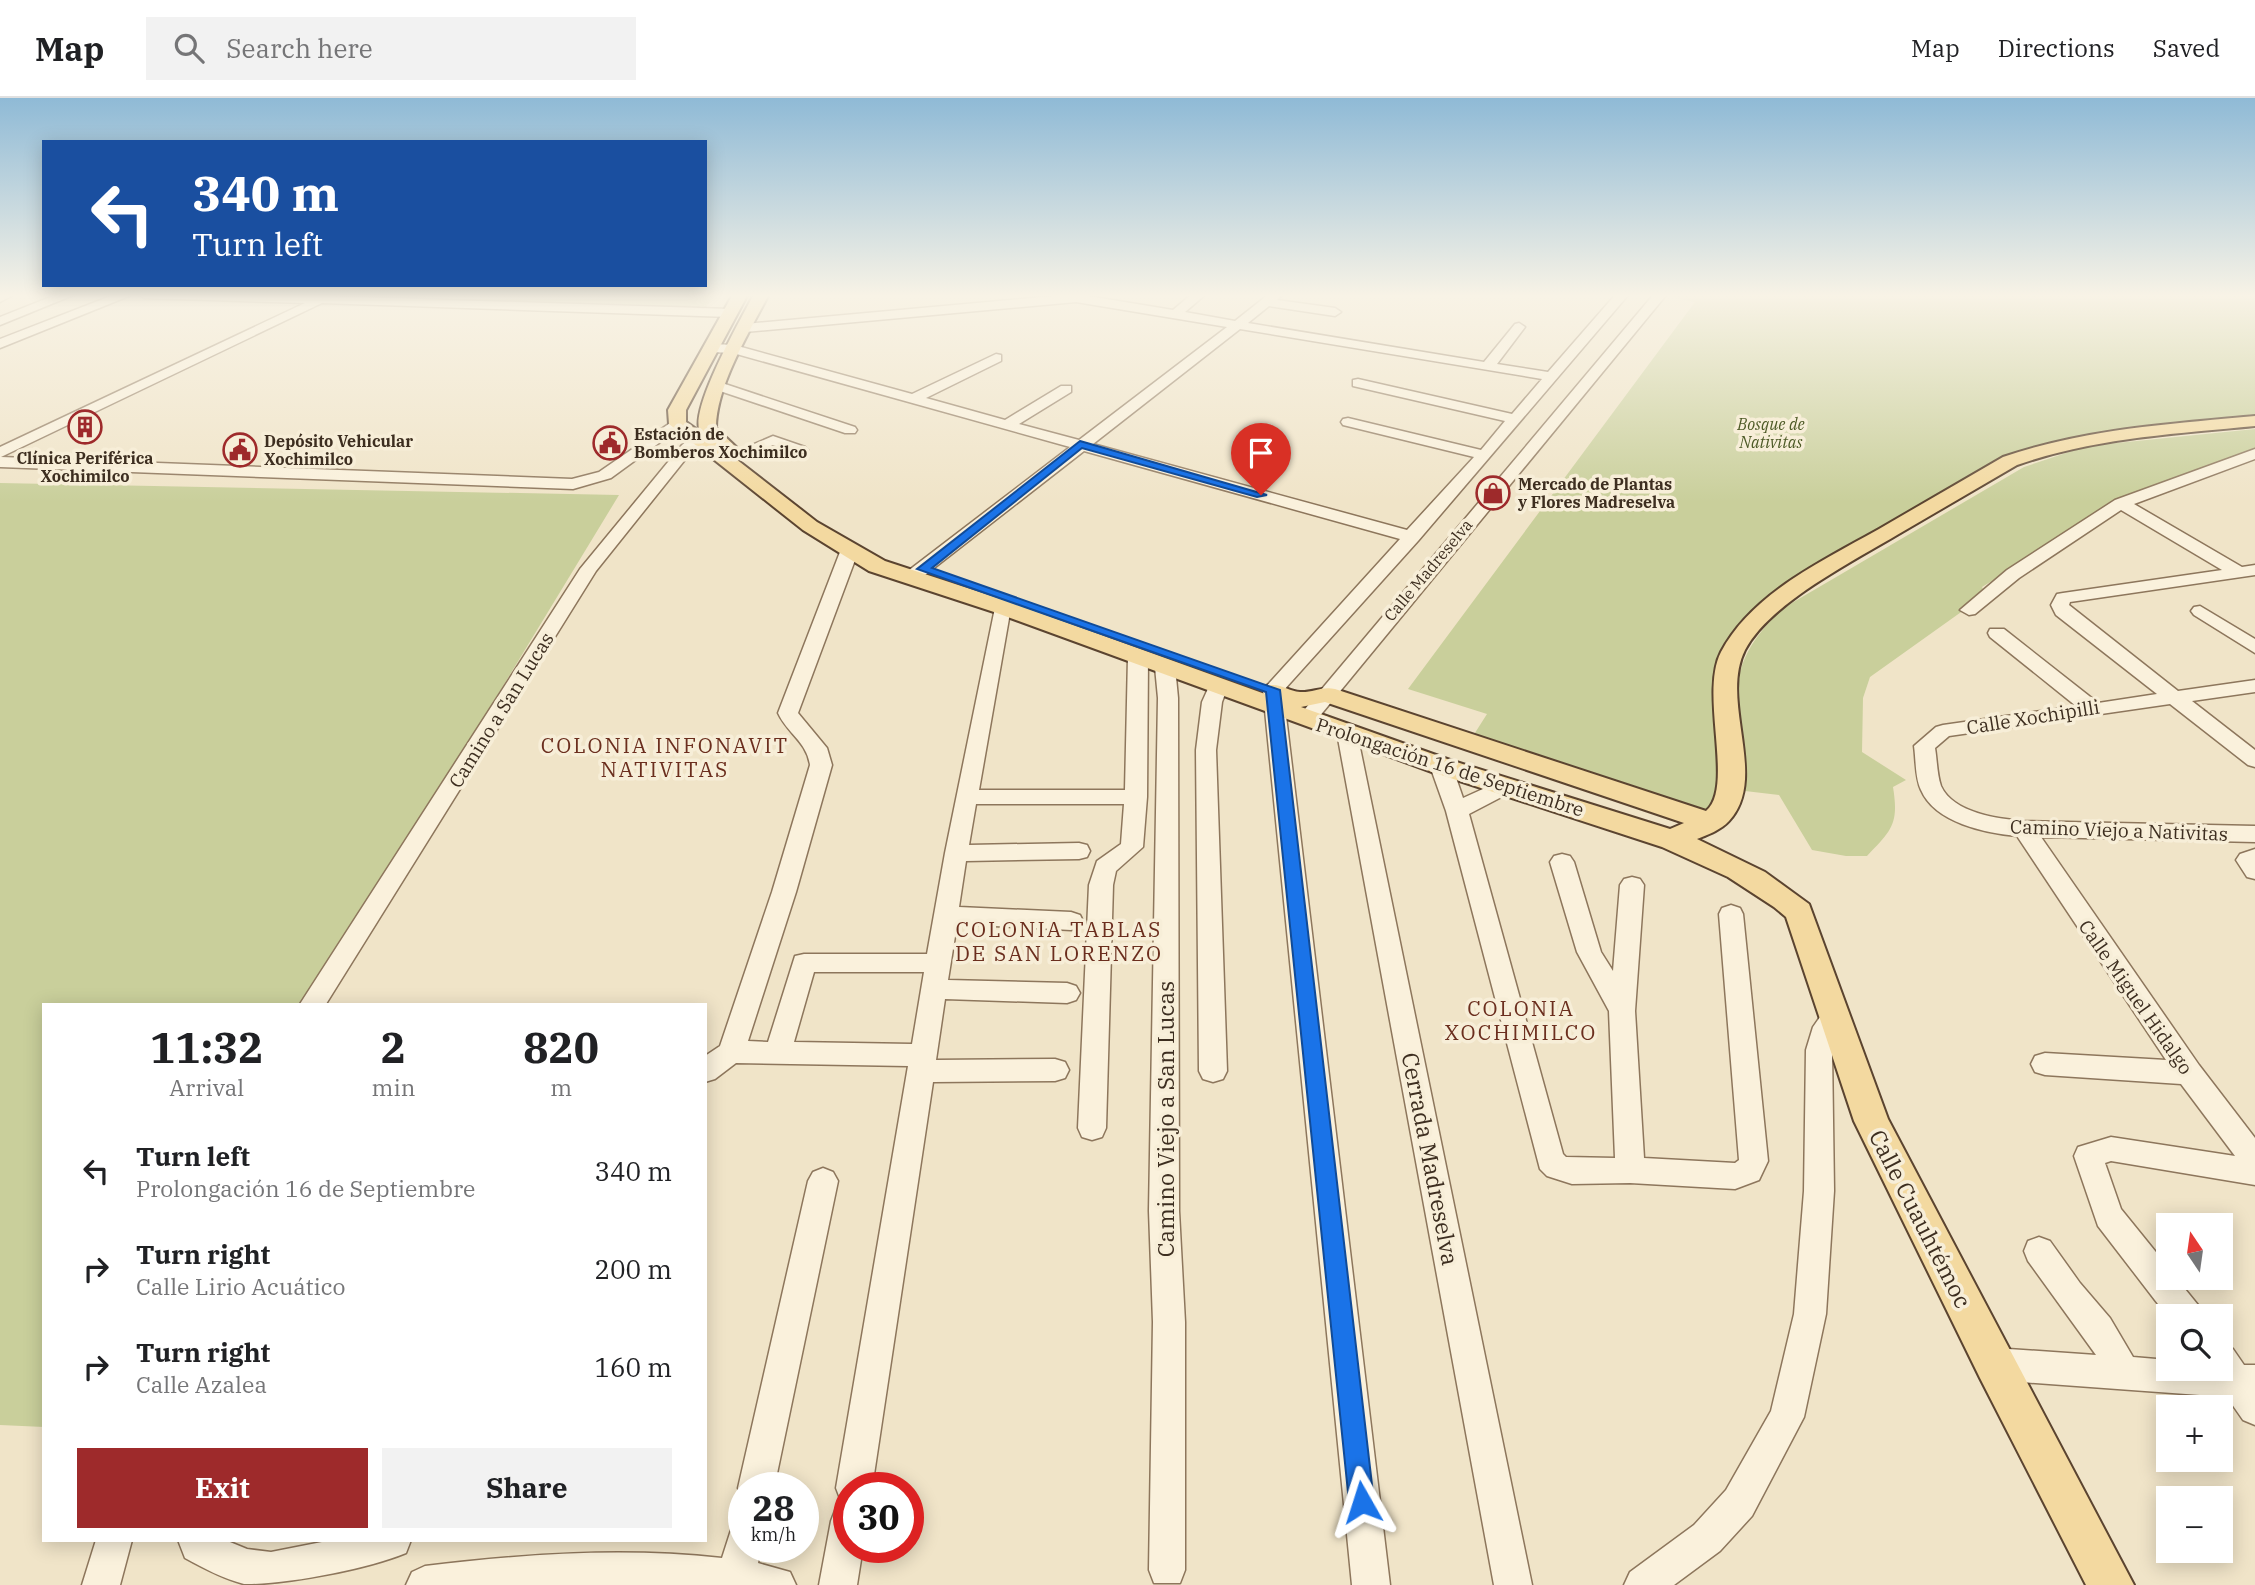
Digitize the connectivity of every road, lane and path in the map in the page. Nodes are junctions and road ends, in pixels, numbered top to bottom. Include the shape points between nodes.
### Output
1 (187, 363) edge
2 (703, 363) edge
3 (728, 363) edge
4 (787, 363) edge
5 (985, 363) edge
6 (1186, 363) edge
7 (1473, 363) edge
8 (1490, 363) edge
9 (1563, 363) edge
10 (1603, 363) edge
11 (1488, 366) junction
12 (1552, 377) junction
13 (1358, 383) dead end
14 (719, 386) junction
15 (1066, 389) dead end
16 (915, 398) junction
17 (2255, 421) edge
18 (1348, 422) dead end
19 (1513, 422) junction
20 (678, 424) junction
21 (1008, 424) junction
22 (770, 428) dead end
23 (850, 430) dead end
24 (1543, 434) junction
25 (716, 444) junction
26 (1080, 444) junction
27 (800, 450) dead end
28 (0, 453) edge
29 (2255, 454) edge
30 (1484, 455) junction
31 (0, 462) edge
32 (2121, 503) junction
33 (1412, 537) junction
34 (849, 552) junction
35 (2247, 571) edge
36 (916, 573) junction
37 (1002, 607) junction
38 (1969, 610) dead end
39 (2200, 611) dead end
40 (1997, 633) dead end
41 (2255, 647) edge
42 (1138, 657) junction
43 (1165, 667) junction
44 (1218, 686) junction
45 (2255, 686) edge
46 (1326, 694) junction
47 (2175, 697) junction
48 (1274, 698) junction
49 (2092, 708) junction
50 (1307, 719) junction
51 (1347, 733) junction
52 (2255, 760) edge
53 (1441, 766) junction
54 (1505, 786) junction
55 (967, 797) junction
56 (1136, 797) junction
57 (1457, 811) junction
58 (1709, 822) junction
59 (1983, 825) joint
60 (2024, 829) junction
61 (2255, 834) edge
62 (1672, 839) junction
63 (1079, 851) dead end
64 (956, 853) junction
65 (2255, 857) edge
66 (1562, 862) dead end
67 (1732, 865) junction
68 (2255, 871) edge
69 (1632, 885) dead end
70 (1731, 914) dead end
71 (946, 915) junction
72 (1071, 921) dead end
73 (936, 976) junction
74 (1067, 993) dead end
75 (314, 1003) edge
76 (1622, 1011) junction
77 (1836, 1014) junction
78 (731, 1052) junction
79 (778, 1054) junction
80 (923, 1063) junction
81 (2045, 1064) dead end
82 (707, 1070) edge
83 (1055, 1070) dead end
84 (1213, 1071) dead end
85 (2189, 1073) junction
86 (1092, 1128) dead end
87 (2255, 1160) edge
88 (1630, 1170) junction
89 (2255, 1172) edge
90 (823, 1181) dead end
91 (2039, 1251) dead end
92 (2178, 1304) edge
93 (1994, 1364) junction
94 (2124, 1373) junction
95 (2242, 1383) edge
96 (759, 1472) edge
97 (857, 1472) edge
98 (113, 1542) edge
99 (197, 1542) edge
100 (387, 1542) edge
101 (728, 1561) edge
102 (744, 1563) edge
103 (842, 1563) edge
104 (1167, 1570) dead end
105 (101, 1585) edge
106 (425, 1585) edge
107 (777, 1585) edge
108 (838, 1585) edge
109 (1371, 1585) edge
110 (1513, 1585) edge
111 (1643, 1585) edge
112 (2111, 1585) edge

1 - 28 street
2 - 20 main road via 677,410
3 - 14 main road
4 - 16 street
5 - 16 street
6 - 26 street
7 - 11 street
8 - 11 street
9 - 12 street, Calle Madreselva
10 - 24 street, Calle Madreselva
11 - 12 street
12 - 19 street, Calle Madreselva
13 - 19 street
14 - 23 street
14 - 25 main road via 706,415 706,429
15 - 21 street
16 - 21 street
17 - 58 main road via 2096,438 2029,453 1789,594 1751,627 1729,662 1724,678 1729,800
18 - 30 street
19 - 24 street
19 - 30 street, Calle Madreselva
20 - 25 main road
20 - 31 street via 605,475 573,484
21 - 26 street
22 - 25 street
24 - 46 street, Calle Madreselva
25 - 27 street via 773,440
25 - 34 main road, Prolongación 16 de Septiembre via 789,511
25 - 36 main road, Prolongación 16 de Septiembre
25 - 75 street, Camino a San Lucas via 643,500 589,569
26 - 33 street
26 - 36 street
29 - 32 street
30 - 33 street, Calle Madreselva
32 - 35 street
32 - 38 street via 2013,574
33 - 48 street, Calle Madreselva
34 - 36 main road, Prolongación 16 de Septiembre via 877,566
34 - 78 street via 788,713 821,752 821,765
35 - 47 street via 2063,598 2062,611
36 - 37 main road, Prolongación 16 de Septiembre
36 - 48 main road, Prolongación 16 de Septiembre
37 - 42 main road, Prolongación 16 de Septiembre
37 - 55 street
39 - 41 street
40 - 49 street
42 - 43 main road, Prolongación 16 de Septiembre
42 - 56 street
43 - 44 main road, Prolongación 16 de Septiembre
43 - 104 street, Camino Viejo a San Lucas
44 - 48 main road, Prolongación 16 de Septiembre
44 - 84 street via 1206,750
45 - 47 street, Calle Xochipilli
46 - 48 main road, Prolongación 16 de Septiembre via 1297,700
46 - 50 street, Calle Madreselva
46 - 58 main road
47 - 49 street, Calle Xochipilli
47 - 52 street
48 - 50 main road, Prolongación 16 de Septiembre
48 - 109 street
49 - 59 street, Calle Xochipilli via 1943,731 1932,737 1924,746 1931,789 1946,805
50 - 51 main road, Prolongación 16 de Septiembre
51 - 53 main road, Prolongación 16 de Septiembre
51 - 110 street, Cerrada Madreselva
53 - 54 main road, Prolongación 16 de Septiembre
53 - 57 street
54 - 57 street
54 - 62 main road, Prolongación 16 de Septiembre
55 - 56 street
55 - 64 street
56 - 86 street via 1132,847 1105,867 1101,885
57 - 88 street via 1550,1160 1572,1171
58 - 62 main road
58 - 67 main road, Calle Cuauhtémoc
59 - 60 street, Camino Viejo a Nativitas
60 - 61 street, Camino Viejo a Nativitas
60 - 85 street, Calle Miguel Hidalgo
62 - 67 main road, Calle Cuauhtémoc
63 - 64 street
64 - 71 street
65 - 68 street via 2248,860
66 - 76 street via 1589,953
67 - 77 main road, Calle Cuauhtémoc via 1799,912
69 - 76 street
70 - 88 street via 1754,1161 1749,1171 1735,1176
71 - 72 street
71 - 73 street
73 - 74 street
73 - 79 street via 804,962
73 - 80 street
76 - 88 street
77 - 93 main road, Calle Cuauhtémoc via 1871,1121
77 - 111 street via 1822,1034 1819,1050 1819,1191 1810,1314 1787,1417 1739,1503 1707,1538
78 - 79 street
78 - 82 street
79 - 80 street
80 - 83 street
80 - 97 street
81 - 85 street
85 - 87 street, Calle Miguel Hidalgo
89 - 92 street via 2111,1149 2088,1156 2109,1216
90 - 96 street
91 - 94 street via 2099,1329
93 - 94 street
93 - 112 main road, Calle Cuauhtémoc
94 - 95 street
98 - 105 street
99 - 100 street via 247,1567 271,1570
101 - 106 street
102 - 107 street
103 - 108 street

